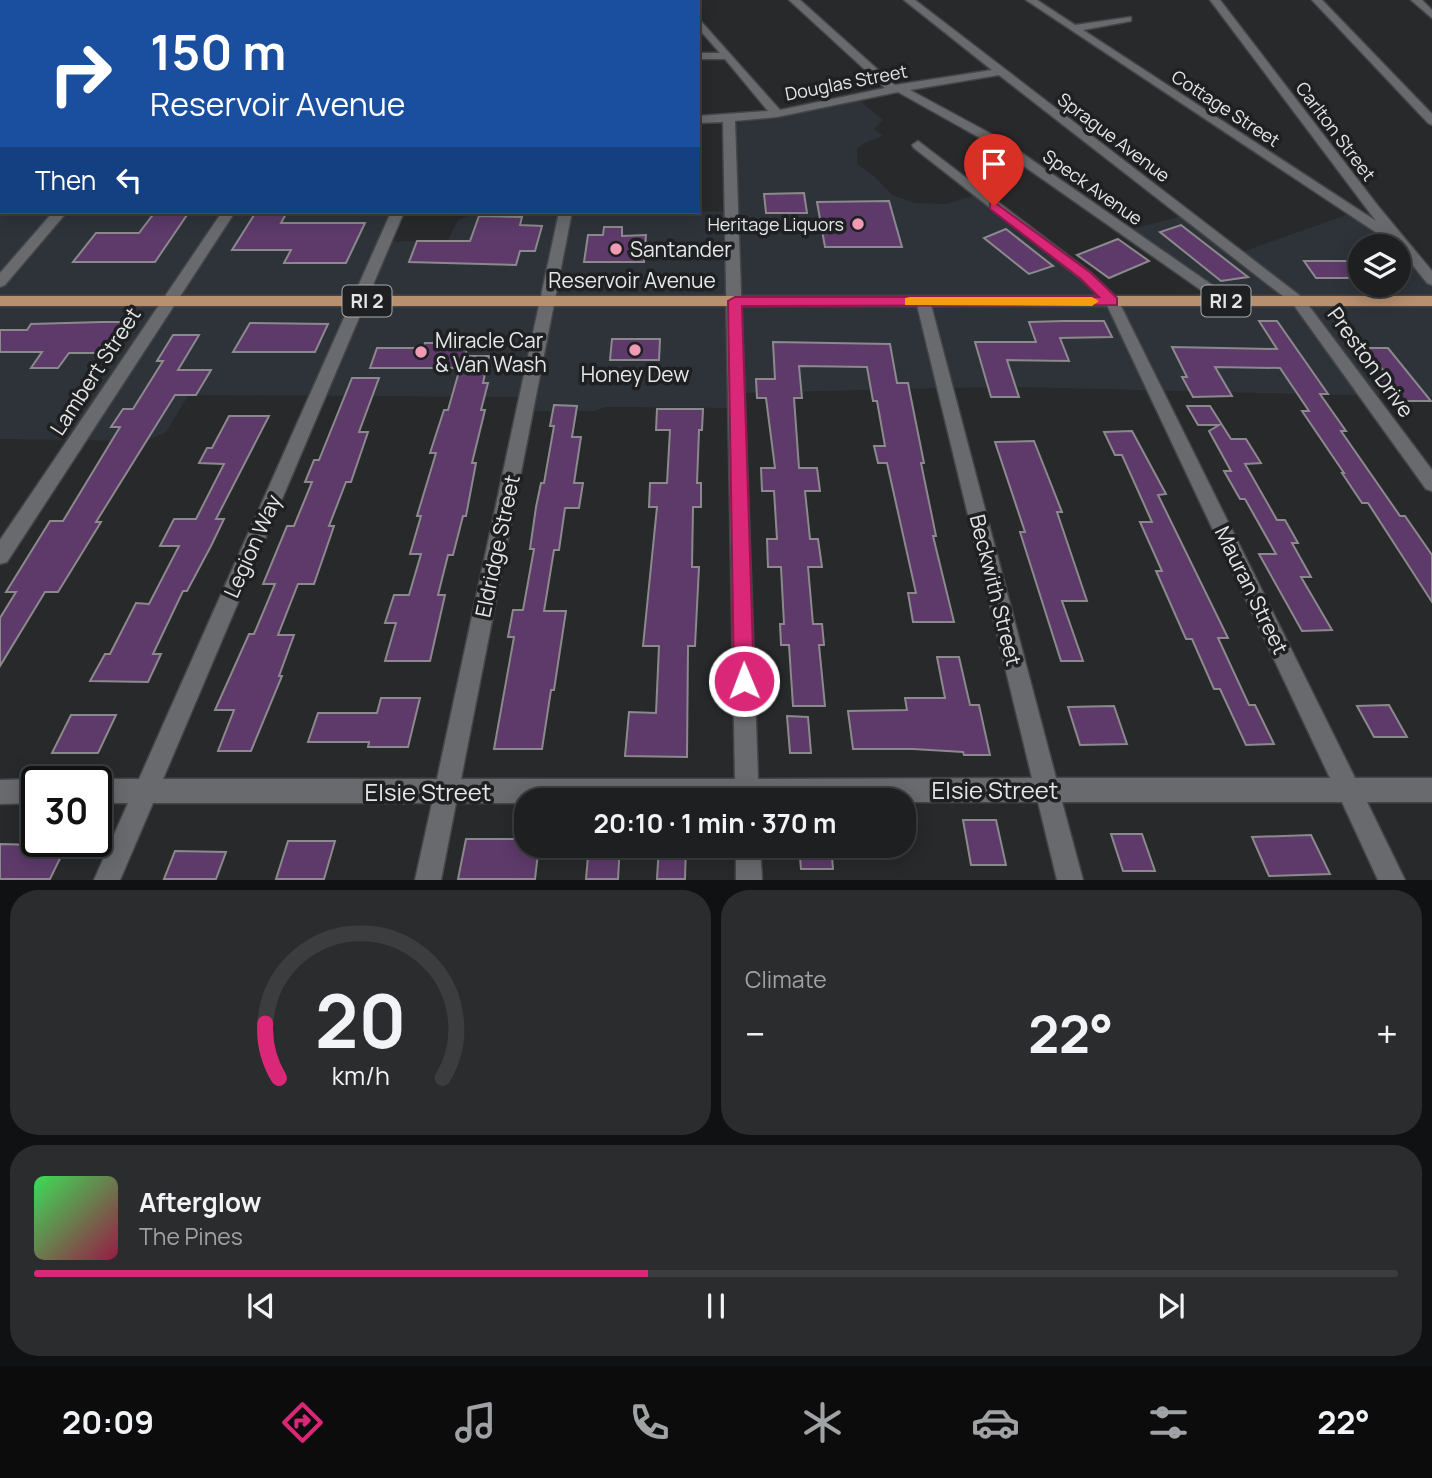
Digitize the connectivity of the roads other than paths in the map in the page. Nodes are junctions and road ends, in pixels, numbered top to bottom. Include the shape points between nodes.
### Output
1 (794, 0) edge
2 (909, 0) edge
3 (1031, 0) edge
4 (1215, 0) edge
5 (1317, 0) edge
6 (1416, 0) edge
7 (1432, 15) edge
8 (1128, 19) dead end
9 (700, 23) edge
10 (1074, 29) junction
11 (727, 55) junction
12 (700, 56) edge
13 (999, 72) junction
14 (896, 89) junction
15 (777, 114) junction
16 (700, 120) edge
17 (729, 120) junction
18 (1432, 121) edge
19 (918, 145) dead end
20 (58, 214) edge
21 (227, 214) edge
22 (396, 214) edge
23 (565, 214) edge
24 (1386, 234) edge
25 (1395, 234) edge
26 (1411, 255) edge
27 (1432, 280) edge
28 (0, 282) edge
29 (1226, 300) junction
30 (0, 301) edge
31 (169, 301) junction
32 (358, 301) junction
33 (547, 301) junction
34 (735, 301) junction
35 (1112, 301) junction
36 (1298, 301) junction
37 (1432, 301) edge
38 (923, 302) junction
39 (1432, 484) edge
40 (0, 556) edge
41 (747, 788) edge
42 (1047, 789) junction
43 (1348, 789) junction
44 (1432, 790) edge
45 (112, 791) edge
46 (145, 791) junction
47 (447, 791) junction
48 (0, 792) edge
49 (21, 792) edge
50 (514, 792) edge
51 (916, 792) edge
52 (748, 858) edge
53 (107, 880) edge
54 (428, 880) edge
55 (749, 880) edge
56 (1070, 880) edge
57 (1392, 880) edge

1 - 14 street, Speck Avenue
2 - 13 street, Sprague Avenue
3 - 10 street, Cottage Street
4 - 25 street, Carlton Street
5 - 18 street
6 - 7 street
8 - 10 street
9 - 11 street
10 - 24 street, Cottage Street
11 - 12 street
11 - 15 street
13 - 14 street, Douglas Street
13 - 36 street, Sprague Avenue
14 - 15 street, Douglas Street
14 - 29 street, Speck Avenue via 1002,145
15 - 17 street, Douglas Street
16 - 17 street, Douglas Street
17 - 34 street
19 - 35 street
20 - 28 street
21 - 31 street, Lambert Street
22 - 32 street, Legion Way
23 - 33 street, Eldridge Street
26 - 27 street, Carlton Street
29 - 35 main road, Reservoir Avenue / RI 2
29 - 36 main road, Reservoir Avenue / RI 2
30 - 31 main road, Reservoir Avenue / RI 2
31 - 32 main road, Reservoir Avenue / RI 2
31 - 40 street, Lambert Street
32 - 33 main road, Reservoir Avenue / RI 2
32 - 46 street, Legion Way
33 - 34 main road, Reservoir Avenue / RI 2
33 - 47 street, Eldridge Street
34 - 38 main road, Reservoir Avenue / RI 2
34 - 41 street
35 - 38 main road, Reservoir Avenue / RI 2
35 - 43 street, Mauran Street
36 - 37 main road, Reservoir Avenue / RI 2
36 - 39 street, Preston Drive
38 - 42 street, Beckwith Street
42 - 43 street, Elsie Street
42 - 51 street, Elsie Street
42 - 56 street, Beckwith Street
43 - 44 street, Elsie Street
43 - 57 street, Mauran Street
45 - 46 street, Elsie Street
46 - 47 street, Elsie Street
46 - 53 street, Legion Way
47 - 50 street, Elsie Street
47 - 54 street, Eldridge Street
48 - 49 street
52 - 55 street

